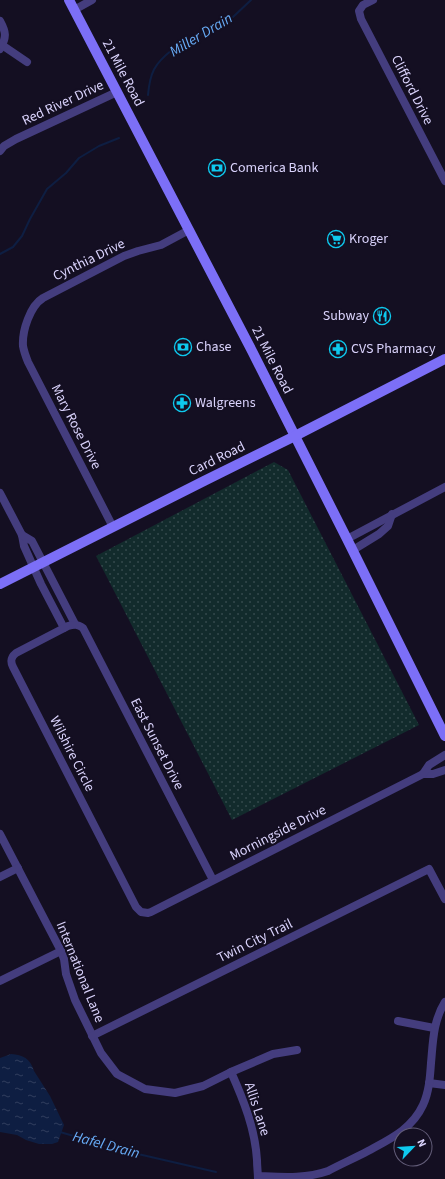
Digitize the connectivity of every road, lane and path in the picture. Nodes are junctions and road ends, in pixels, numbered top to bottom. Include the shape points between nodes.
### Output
1 (69, 0) edge
2 (92, 0) edge
3 (373, 0) edge
4 (74, 10) junction
5 (0, 21) edge
6 (1, 47) edge
7 (27, 62) dead end
8 (117, 92) junction
9 (0, 151) edge
10 (445, 181) edge
11 (189, 230) junction
12 (23, 338) joint
13 (445, 359) edge
14 (295, 436) junction
15 (445, 487) edge
16 (0, 493) edge
17 (9, 508) junction
18 (0, 512) edge
19 (392, 514) junction
20 (113, 527) junction
21 (22, 535) junction
22 (347, 538) junction
23 (353, 550) junction
24 (44, 563) junction
25 (34, 568) junction
26 (0, 584) edge
27 (75, 624) junction
28 (64, 628) junction
29 (445, 736) edge
30 (445, 755) edge
31 (445, 770) edge
32 (423, 774) junction
33 (0, 834) edge
34 (18, 868) junction
35 (0, 877) edge
36 (212, 880) junction
37 (445, 899) edge
38 (143, 913) joint
39 (61, 951) junction
40 (0, 982) edge
41 (445, 1002) edge
42 (398, 1021) dead end
43 (434, 1028) junction
44 (92, 1036) junction
45 (297, 1050) dead end
46 (231, 1072) junction
47 (429, 1083) junction
48 (445, 1085) edge
49 (258, 1178) edge

1 - 4 street, 21 Mile Road
2 - 4 street
3 - 10 street, Clifford Drive via 363,5 359,11 361,19
4 - 8 street, 21 Mile Road
5 - 6 street via 6,36
6 - 7 street
8 - 9 street, Red River Drive via 16,139
8 - 11 street, 21 Mile Road
11 - 12 street, Cynthia Drive via 161,245 124,256 40,300 33,307
11 - 14 street, 21 Mile Road
12 - 20 street, Mary Rose Drive via 28,362
13 - 14 street, Card Road
14 - 20 street, Card Road
14 - 22 street, 21 Mile Road
15 - 19 street
16 - 17 street
17 - 18 street
17 - 21 street
19 - 22 street
19 - 23 street via 388,526
20 - 24 street, Card Road
21 - 24 street, East Sunset Drive via 32,541
21 - 25 street
22 - 23 street, 21 Mile Road
23 - 29 street, 21 Mile Road
24 - 25 street, Card Road
24 - 27 street, East Sunset Drive
25 - 26 street, Card Road
25 - 28 street
27 - 28 street
27 - 36 street, East Sunset Drive via 85,631
28 - 38 street, Wilshire Circle via 16,653 12,656 11,663 138,909
30 - 32 street, Morningside Drive via 429,765
31 - 32 street, Morningside Drive via 437,774
32 - 36 street, Morningside Drive
33 - 34 street, International Lane
34 - 35 street
34 - 39 street, International Lane
36 - 38 street, Morningside Drive via 151,912
37 - 44 street, Twin City Trail via 429,869
39 - 40 street
39 - 44 street, International Lane via 71,990
41 - 43 street
42 - 43 street
43 - 47 street
44 - 46 street, International Lane via 117,1074 146,1089 175,1093 203,1086
45 - 46 street, International Lane via 273,1054
46 - 49 street, Allis Lane via 252,1125 257,1150
47 - 48 street
47 - 49 street via 419,1112 403,1131 389,1140 320,1174 295,1178

